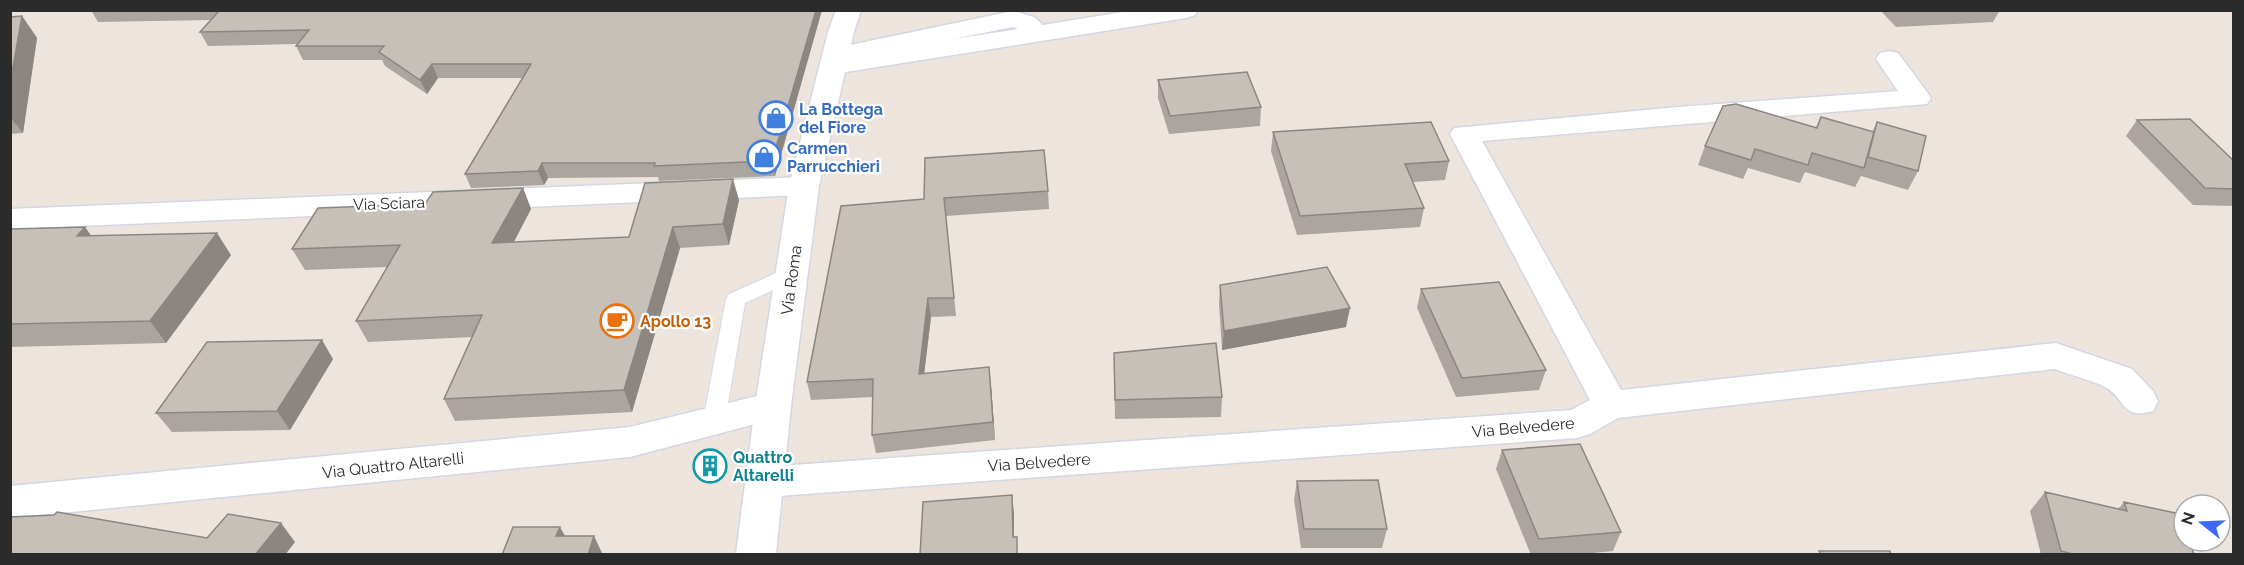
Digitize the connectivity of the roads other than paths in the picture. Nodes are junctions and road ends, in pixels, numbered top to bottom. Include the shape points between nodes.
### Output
1 (849, 10) edge
2 (1186, 10) edge
3 (1889, 59) dead end
4 (834, 61) junction
5 (804, 186) junction
6 (10, 219) edge
7 (792, 273) junction
8 (2140, 401) dead end
9 (1611, 405) junction
10 (773, 406) junction
11 (714, 421) junction
12 (765, 482) junction
13 (10, 502) edge
14 (756, 555) edge

1 - 4 street, Via Roma
2 - 4 street via 1037,33 1025,21 1013,19
3 - 9 street via 1917,98 1464,134
4 - 5 street, Via Roma
5 - 6 street, Via Sciara
5 - 7 street, Via Roma
7 - 10 street, Via Roma
7 - 11 lane via 736,299
8 - 9 street via 2120,378 2056,356
9 - 12 street, Via Belvedere via 1577,424
10 - 11 street, Via Quattro Altarelli
10 - 12 street, Via Roma
11 - 13 street, Via Quattro Altarelli via 630,442
12 - 14 street, Via Roma

